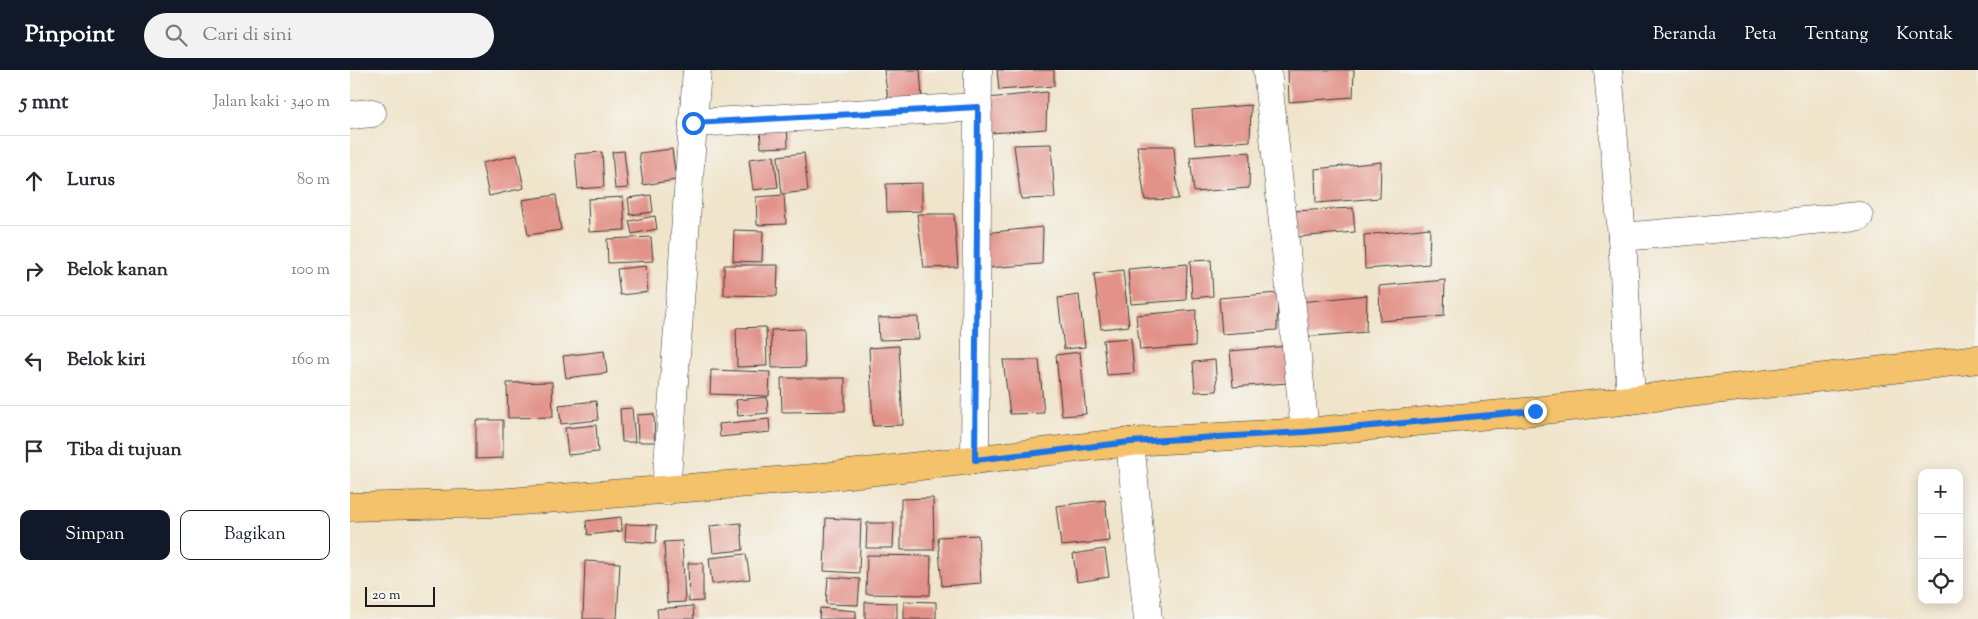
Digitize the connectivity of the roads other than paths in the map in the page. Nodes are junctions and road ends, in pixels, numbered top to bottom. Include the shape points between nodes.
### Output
1 (697, 70) edge
2 (978, 70) edge
3 (1267, 70) edge
4 (1608, 70) edge
5 (978, 107) junction
6 (693, 123) junction
7 (1859, 216) dead end
8 (1622, 237) junction
9 (1978, 359) edge
10 (1631, 400) junction
11 (1305, 432) junction
12 (1130, 442) junction
13 (975, 460) junction
14 (666, 491) junction
15 (350, 507) edge
16 (1148, 619) edge

1 - 6 street
2 - 5 street
3 - 11 street
4 - 8 street
5 - 6 street
5 - 13 street
6 - 14 street
7 - 8 street
8 - 10 street
9 - 10 main road
10 - 11 main road
11 - 12 main road
12 - 13 main road
12 - 16 street
13 - 14 main road
14 - 15 main road via 496,504

